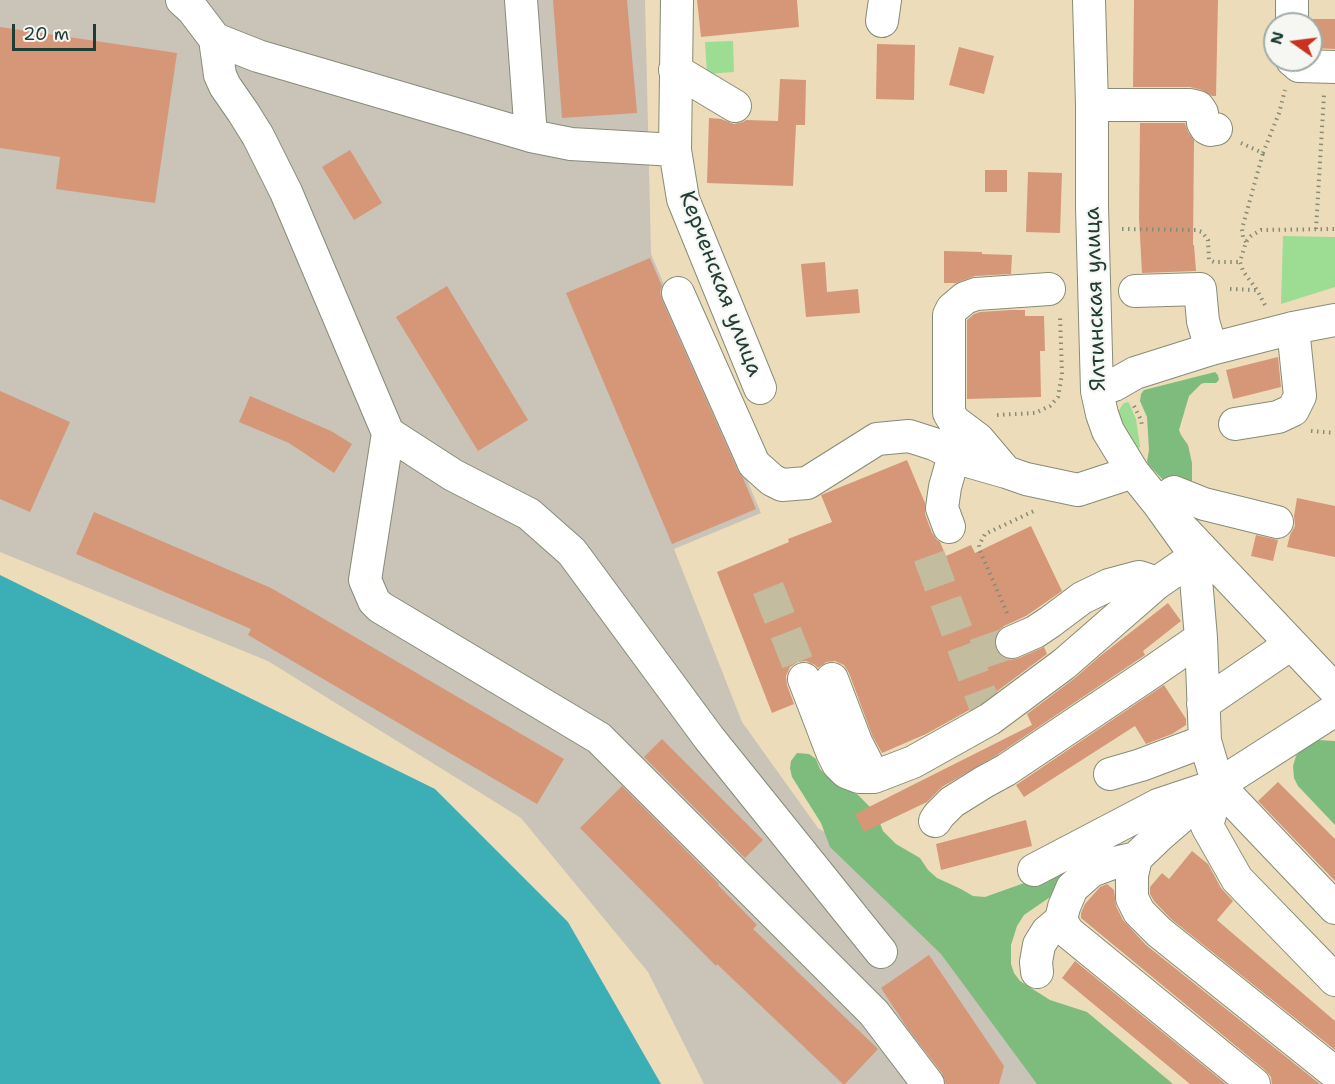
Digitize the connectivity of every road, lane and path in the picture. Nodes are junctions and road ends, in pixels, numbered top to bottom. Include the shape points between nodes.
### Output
1 (182, 0) edge
2 (521, 0) edge
3 (677, 0) edge
4 (1089, 0) edge
5 (215, 39) junction
6 (675, 70) junction
7 (1304, 72) edge
8 (1313, 72) edge
9 (1092, 105) junction
10 (735, 106) dead end
11 (1225, 135) joint
12 (531, 136) junction
13 (675, 150) junction
14 (1263, 153) junction
15 (1144, 229) dead end
16 (1316, 229) junction
17 (1335, 229) edge
18 (1246, 242) junction
19 (1240, 262) junction
20 (1224, 288) dead end
21 (1049, 289) joint
22 (1257, 290) junction
23 (1135, 291) dead end
24 (678, 293) dead end
25 (1280, 320) junction
26 (1335, 320) edge
27 (1211, 349) junction
28 (760, 388) dead end
29 (1097, 391) junction
30 (951, 417) junction
31 (1235, 424) dead end
32 (388, 432) junction
33 (954, 455) junction
34 (1006, 471) junction
35 (1133, 472) junction
36 (1158, 503) junction
37 (1036, 510) dead end
38 (1277, 522) dead end
39 (949, 527) tunnel mouth
40 (1196, 556) junction
41 (1157, 584) junction
42 (1117, 618) junction
43 (1201, 638) junction
44 (1050, 639) dead end
45 (1015, 641) joint
46 (1291, 644) junction
47 (818, 679) tunnel mouth
48 (1335, 690) edge
49 (1203, 704) junction
50 (1335, 710) edge
51 (1205, 741) junction
52 (1110, 774) dead end
53 (1218, 785) junction
54 (935, 821) dead end
55 (1136, 858) junction
56 (1034, 870) dead end
57 (1335, 908) edge
58 (1061, 920) junction
59 (881, 952) dead end
60 (1037, 972) dead end
61 (1335, 980) edge
62 (1335, 1073) edge
63 (928, 1084) edge
64 (1254, 1084) edge

1 - 5 street
2 - 12 street
3 - 6 street, Керченская улица
4 - 9 street, Ялтинская улица
5 - 12 street via 258,56
5 - 32 street via 220,75 258,136 286,192
6 - 10 street
6 - 13 street, Керченская улица
7 - 14 path via 1285,87
8 - 16 path
9 - 11 street via 1190,105 1198,107 1206,128
9 - 29 street, Ялтинская улица
11 - 14 path
12 - 13 street via 572,144
13 - 28 street, Керченская улица via 684,199
14 - 18 path via 1242,229
15 - 19 path via 1202,232 1208,240 1209,260
16 - 17 path
16 - 18 path via 1262,230
18 - 19 path
19 - 22 path
20 - 22 path
21 - 30 street via 975,294 952,309
21 - 30 path via 1056,294 1059,305 1062,374 1055,402 1035,413
22 - 25 path
23 - 27 street via 1200,289
24 - 33 street via 754,464 772,480 782,485 807,483 877,439 909,436
25 - 26 street
25 - 27 street
25 - 31 street via 1300,396 1293,410 1278,417
27 - 29 street via 1135,373
29 - 35 street, Ялтинская улица via 1108,431
30 - 34 street via 978,439
32 - 59 street via 453,475 529,514 572,552 709,738
32 - 63 street via 365,580 374,601 599,738 874,1013
33 - 34 street
33 - 39 street via 942,508
34 - 35 street via 1078,490
35 - 36 street, Ялтинская улица
36 - 38 street via 1174,492 1204,504
36 - 40 street
36 - 46 street, Ялтинская улица
37 - 45 path via 985,534 979,545
40 - 41 street
40 - 43 street
41 - 42 street
41 - 45 street via 1139,577 1109,585
42 - 44 street via 1084,619
42 - 47 street via 1064,664 988,714 913,762 873,777 846,772 838,764 832,752
43 - 49 street
43 - 54 street via 952,802
46 - 48 street, Ялтинская улица
46 - 49 street
49 - 51 street
50 - 53 street
51 - 52 street
51 - 53 street
53 - 55 street
53 - 56 street via 1158,805
53 - 57 street
53 - 61 street via 1207,826 1237,879
55 - 58 street via 1091,871 1072,888
55 - 62 street via 1131,875 1132,898 1139,912
58 - 60 street via 1039,945
58 - 64 street via 1068,932

